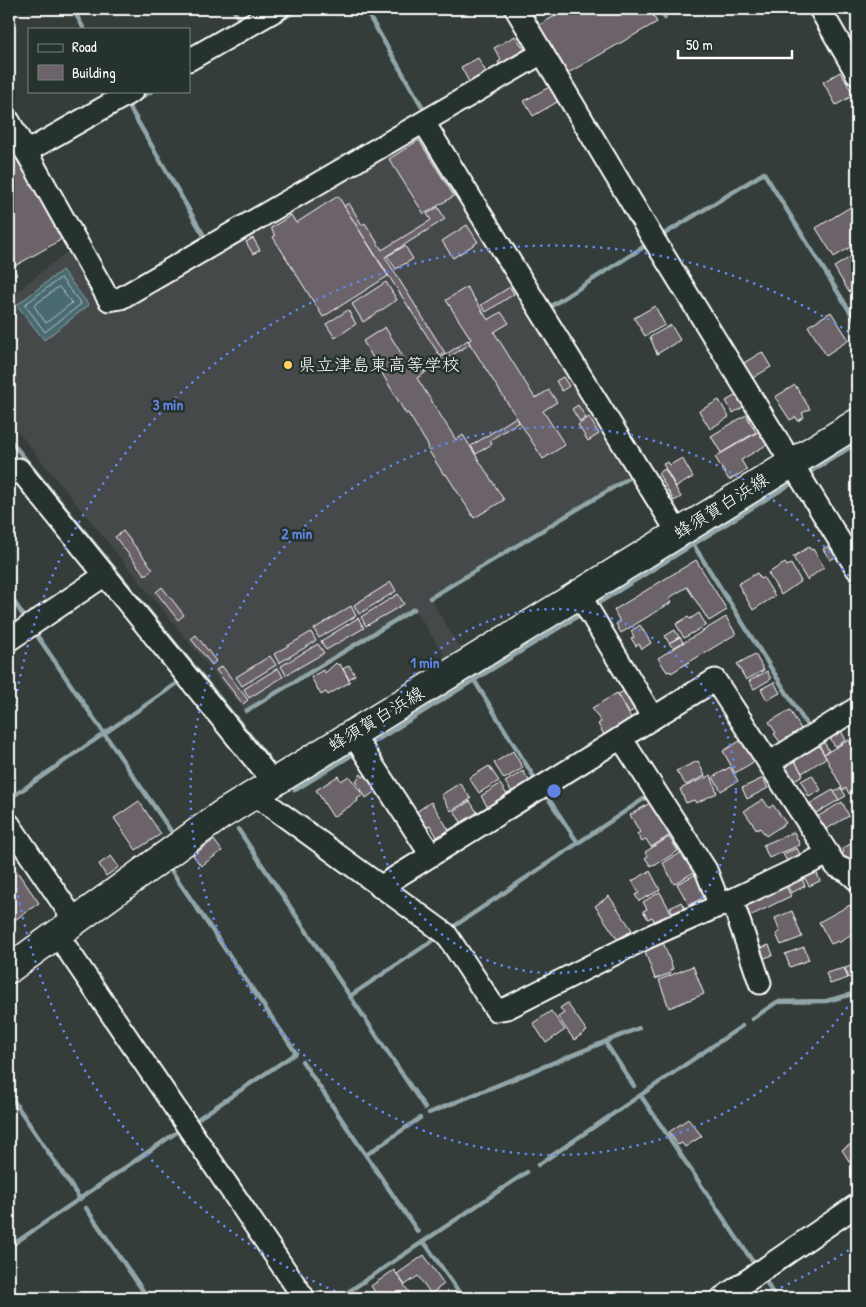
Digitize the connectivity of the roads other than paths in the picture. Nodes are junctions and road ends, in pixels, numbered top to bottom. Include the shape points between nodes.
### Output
1 (278, 9) edge
2 (516, 9) edge
3 (820, 9) edge
4 (542, 54) junction
5 (190, 59) edge
6 (857, 74) edge
7 (131, 92) edge
8 (9, 121) edge
9 (427, 122) junction
10 (26, 152) junction
11 (857, 422) edge
12 (792, 463) junction
13 (9, 475) edge
14 (678, 533) junction
15 (857, 570) edge
16 (105, 575) junction
17 (579, 594) junction
18 (9, 640) edge
19 (857, 708) edge
20 (653, 718) junction
21 (352, 733) junction
22 (621, 738) junction
23 (769, 763) junction
24 (263, 788) junction
25 (9, 824) edge
26 (828, 854) junction
27 (431, 855) junction
28 (854, 871) edge
29 (380, 887) junction
30 (726, 903) junction
31 (66, 927) junction
32 (9, 969) edge
33 (760, 983) dead end
34 (857, 1205) edge
35 (304, 1298) edge
36 (722, 1298) edge

1 - 5 street
2 - 4 street
3 - 6 street
4 - 9 street
4 - 12 street
7 - 10 street
8 - 10 street
9 - 10 street via 121,298 109,300
9 - 14 street via 428,129
11 - 12 main road, 蜂須賀白浜線
12 - 14 main road, 蜂須賀白浜線
12 - 15 street
13 - 16 street via 19,468
14 - 17 main road, 蜂須賀白浜線
16 - 18 street
16 - 24 street
17 - 20 street
17 - 21 main road, 蜂須賀白浜線
19 - 23 street
20 - 22 street
20 - 23 street via 715,680
21 - 24 main road, 蜂須賀白浜線
21 - 27 street
22 - 27 street
22 - 30 street
23 - 26 street
24 - 29 street
24 - 31 main road, 蜂須賀白浜線 via 179,844
25 - 31 street
26 - 28 street via 836,866
26 - 30 street
27 - 29 street
29 - 30 street via 446,934 496,1010 507,1008 646,938
30 - 33 street
31 - 32 main road, 蜂須賀白浜線
31 - 35 street
34 - 36 street

